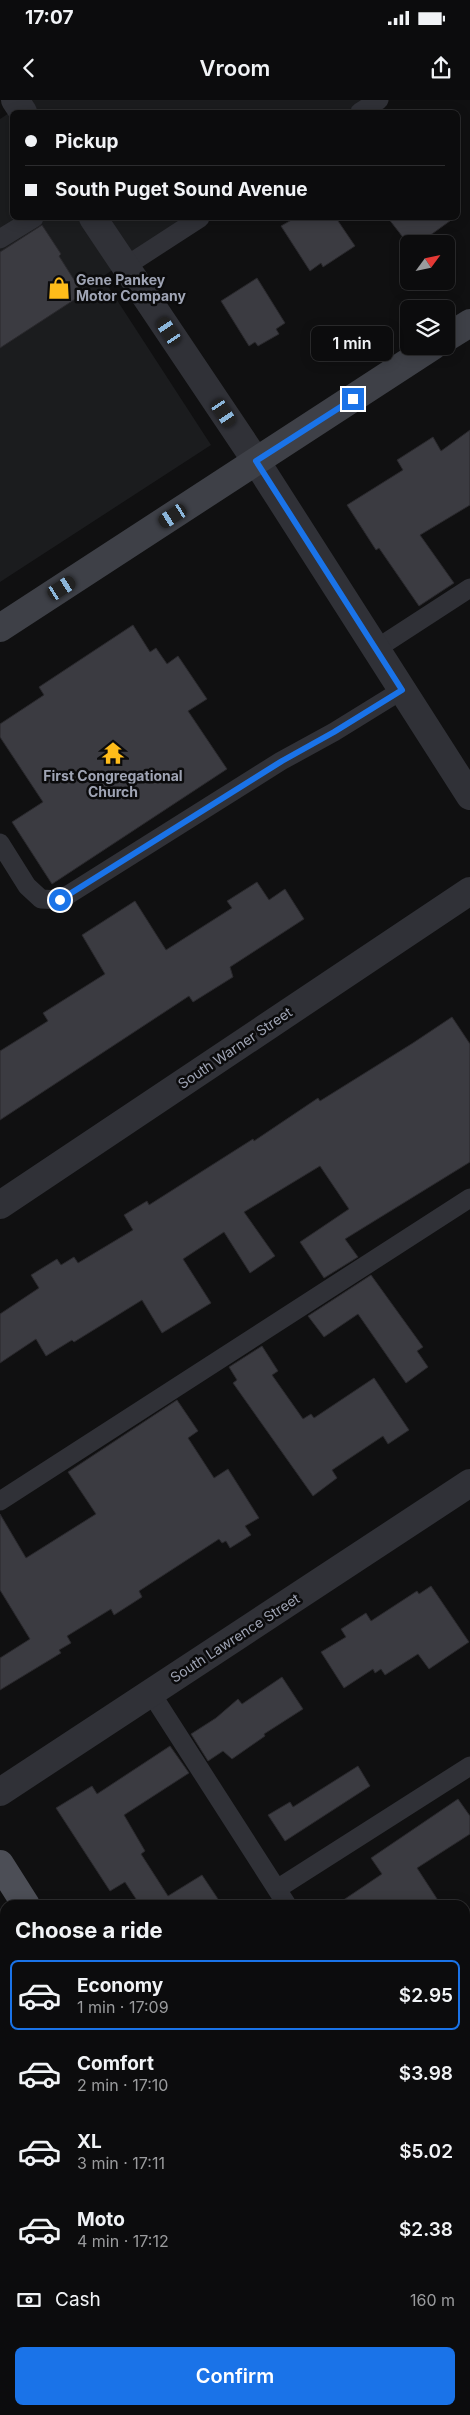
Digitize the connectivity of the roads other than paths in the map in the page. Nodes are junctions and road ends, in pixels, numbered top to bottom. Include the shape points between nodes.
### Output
1 (379, 100) edge
2 (363, 110) edge
3 (31, 220) edge
4 (95, 220) edge
5 (197, 220) edge
6 (0, 239) edge
7 (126, 266) junction
8 (470, 322) edge
9 (455, 332) edge
10 (419, 355) edge
11 (256, 461) junction
12 (470, 588) edge
13 (0, 628) edge
14 (376, 649) junction
15 (402, 690) junction
16 (470, 796) edge
17 (0, 843) edge
18 (470, 890) edge
19 (470, 1198) edge
20 (0, 1205) edge
21 (470, 1483) edge
22 (0, 1500) edge
23 (152, 1692) junction
24 (470, 1766) edge
25 (0, 1792) edge
26 (0, 1864) edge
27 (277, 1889) junction
28 (23, 1900) edge
29 (285, 1900) edge

1 - 2 lane
3 - 6 lane
4 - 7 street
5 - 7 lane
7 - 11 street
8 - 9 street
10 - 11 street
11 - 13 street
11 - 14 street
12 - 14 lane
14 - 15 street
15 - 16 street
15 - 17 lane via 60,900 41,899 27,886
18 - 20 street, South Warner Street
19 - 22 lane
21 - 23 street, South Lawrence Street
23 - 25 street, South Lawrence Street
23 - 27 lane
24 - 27 lane
26 - 28 main road
27 - 29 lane

